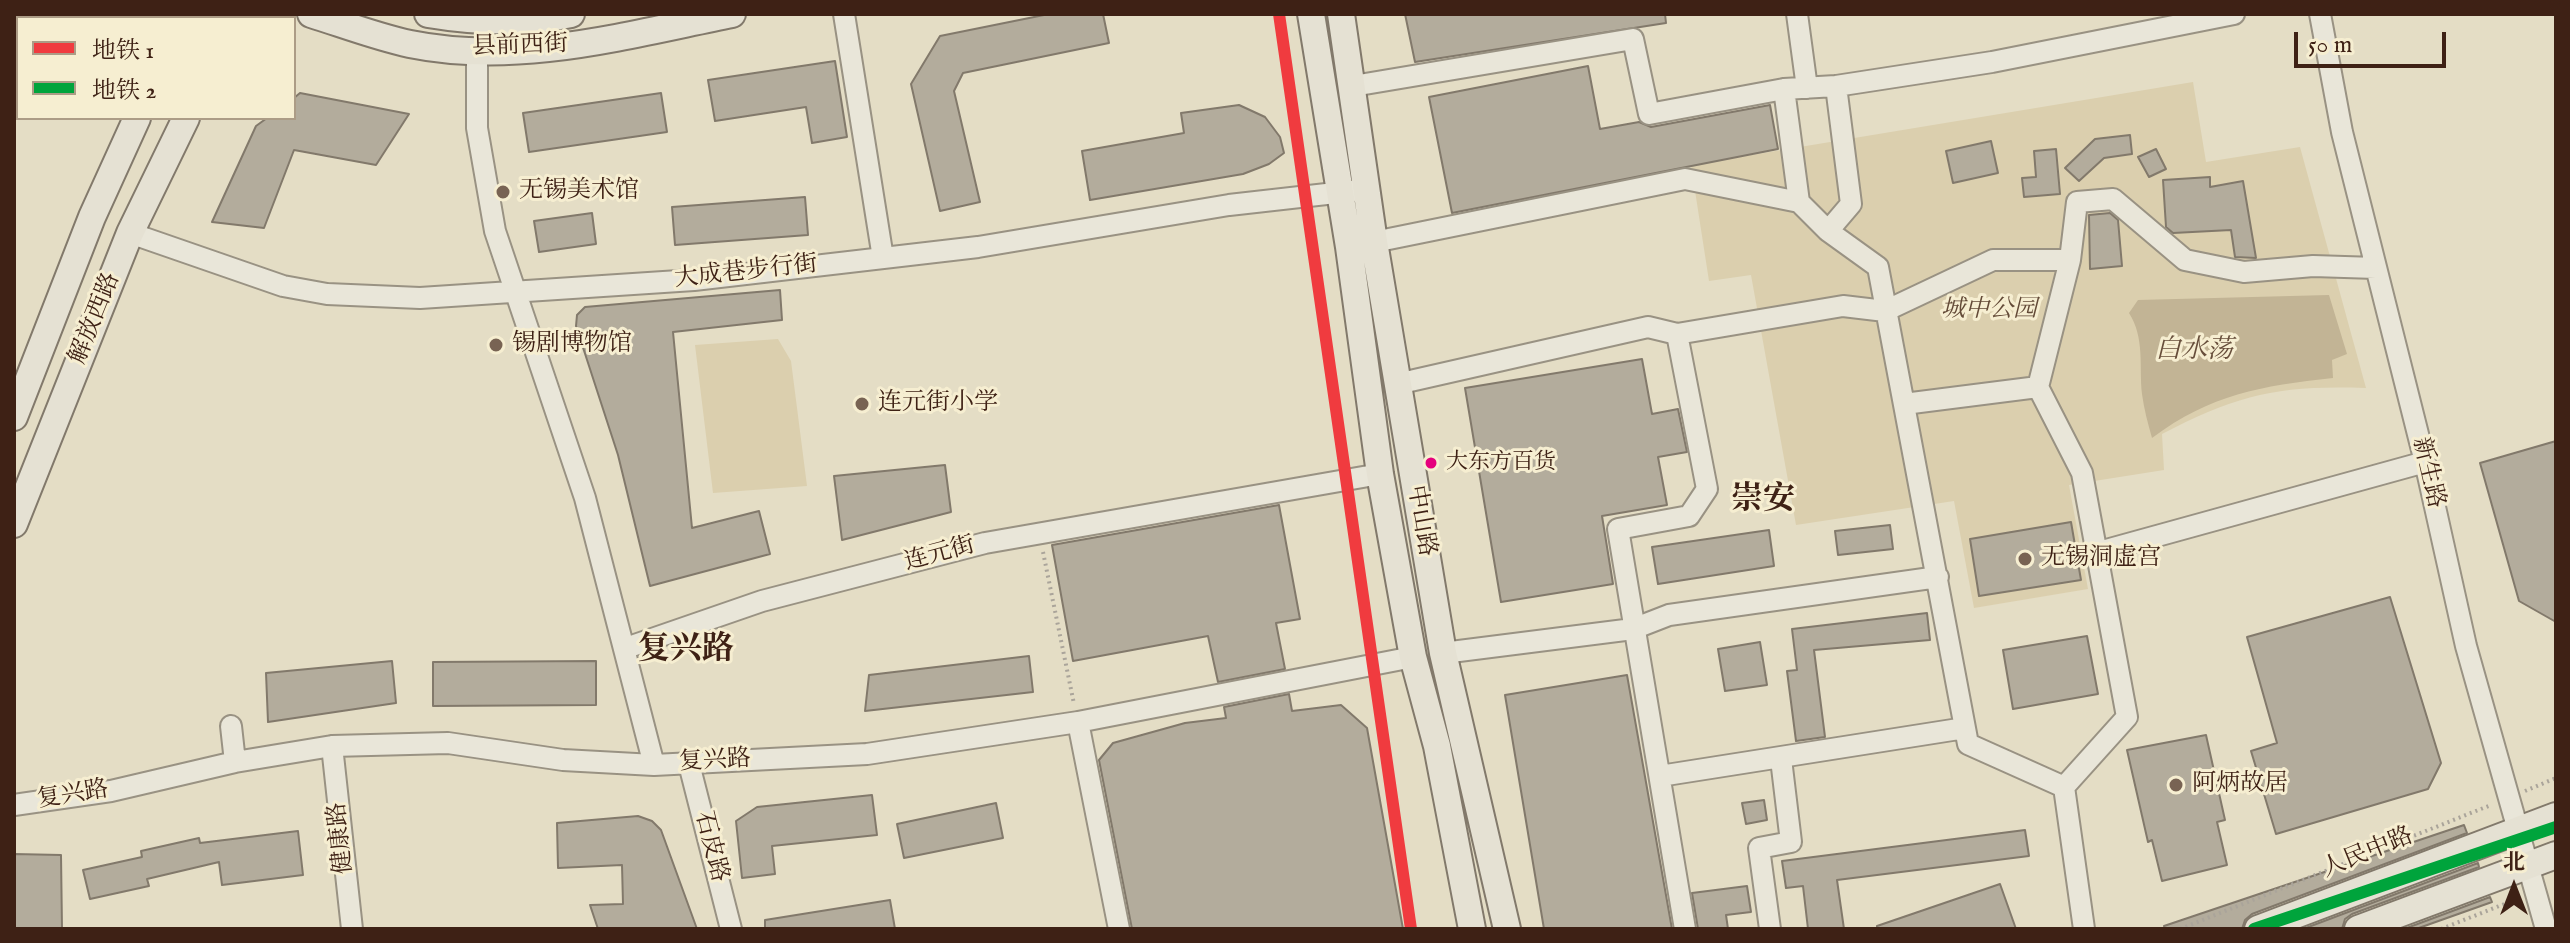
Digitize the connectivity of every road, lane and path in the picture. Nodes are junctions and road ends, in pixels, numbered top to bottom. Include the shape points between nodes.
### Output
1 (311, 14) edge
2 (428, 14) edge
3 (571, 14) edge
4 (732, 14) edge
5 (844, 14) edge
6 (1311, 14) edge
7 (1341, 14) edge
8 (1797, 14) edge
9 (2234, 14) edge
10 (2320, 14) edge
11 (477, 52) junction
12 (1353, 86) junction
13 (1836, 86) junction
14 (1807, 88) junction
15 (1784, 89) junction
16 (136, 120) edge
17 (185, 120) edge
18 (1367, 188) junction
19 (1340, 193) junction
20 (1799, 202) junction
21 (1828, 231) junction
22 (130, 233) junction
23 (1374, 242) junction
24 (883, 258) junction
25 (2070, 260) junction
26 (2376, 268) junction
27 (516, 291) junction
28 (1885, 311) junction
29 (1677, 334) junction
30 (1397, 384) junction
31 (2038, 387) junction
32 (1904, 404) junction
33 (14, 417) edge
34 (2425, 462) junction
35 (1380, 474) junction
36 (14, 524) edge
37 (1039, 533) junction
38 (2099, 552) junction
39 (1938, 577) junction
40 (1633, 629) junction
41 (626, 648) junction
42 (1443, 653) junction
43 (1413, 657) junction
44 (1078, 722) junction
45 (231, 726) dead end
46 (1965, 728) junction
47 (332, 746) junction
48 (1781, 759) junction
49 (235, 762) junction
50 (689, 764) junction
51 (654, 765) junction
52 (1660, 776) junction
53 (2556, 778) edge
54 (2064, 787) junction
55 (2509, 797) junction
56 (14, 805) edge
57 (2556, 816) edge
58 (2518, 831) junction
59 (2556, 855) edge
60 (2532, 878) junction
61 (352, 929) edge
62 (731, 929) edge
63 (1119, 929) edge
64 (1472, 929) edge
65 (1507, 929) edge
66 (1685, 929) edge
67 (1770, 929) edge
68 (2084, 929) edge
69 (2180, 929) edge
70 (2258, 929) edge
71 (2358, 929) edge
72 (2441, 929) edge
73 (2546, 929) edge

1 - 11 main road, 县前西街 via 411,44
2 - 3 main road, 县前西街 via 529,22
4 - 11 main road, 县前西街 via 570,47
5 - 24 street
6 - 19 main road, 中山路
7 - 12 main road, 中山路
8 - 14 street
9 - 13 street via 1992,62
10 - 26 street, 新生路
11 - 27 street via 477,128 495,231
12 - 15 street via 1633,39 1649,114
12 - 18 main road, 中山路
13 - 14 street
13 - 21 street via 1851,204
14 - 15 street
15 - 20 street
16 - 33 main road, 解放西路
17 - 22 main road, 解放西路
18 - 19 street, 大成巷步行街
18 - 23 main road, 中山路
19 - 24 street, 大成巷步行街
19 - 35 main road, 中山路
20 - 21 street
20 - 23 street via 1685,179
21 - 28 street via 1878,267
22 - 27 street, 大成巷步行街 via 283,286 327,294 420,298
22 - 36 main road, 解放西路
23 - 30 main road, 中山路
24 - 27 street, 大成巷步行街 via 694,280
25 - 26 street via 2077,202 2113,199 2185,260 2244,272
25 - 28 street via 1993,260
25 - 31 street
26 - 34 street, 新生路
27 - 41 street via 585,498
28 - 29 street via 1843,306
28 - 32 street
29 - 30 street via 1648,327
29 - 40 street via 1707,489 1689,516 1618,529
30 - 42 main road, 中山路
31 - 32 street
31 - 38 street via 2082,473
32 - 39 street
34 - 38 street
34 - 55 street, 新生路 via 2466,646
35 - 37 street, 连元街
35 - 43 main road, 中山路
37 - 41 street, 连元街 via 762,601
37 - 44 path
38 - 54 street via 2127,717
39 - 40 street via 1669,615
39 - 46 street
40 - 42 street
40 - 52 street
41 - 51 street
42 - 65 main road, 中山路
43 - 44 street, 复兴路
43 - 64 main road, 中山路 via 1437,746
44 - 50 street, 复兴路 via 867,754
44 - 63 street
45 - 49 street
46 - 48 street
46 - 54 street via 1968,744
47 - 49 street, 复兴路
47 - 51 street, 复兴路 via 448,743 563,760
47 - 61 street, 健康路
48 - 52 street
48 - 67 street via 1791,842 1759,848
49 - 56 street, 复兴路 via 111,791
50 - 51 street, 复兴路
50 - 62 street, 石皮路
52 - 66 street
53 - 55 path, 人民中路
54 - 68 street
55 - 58 street, 新生路
55 - 69 path, 人民中路
57 - 58 main road, 人民中路
58 - 60 street, 新生路
58 - 70 main road, 人民中路
59 - 60 main road
60 - 71 main road
60 - 72 path
60 - 73 street, 新生路

